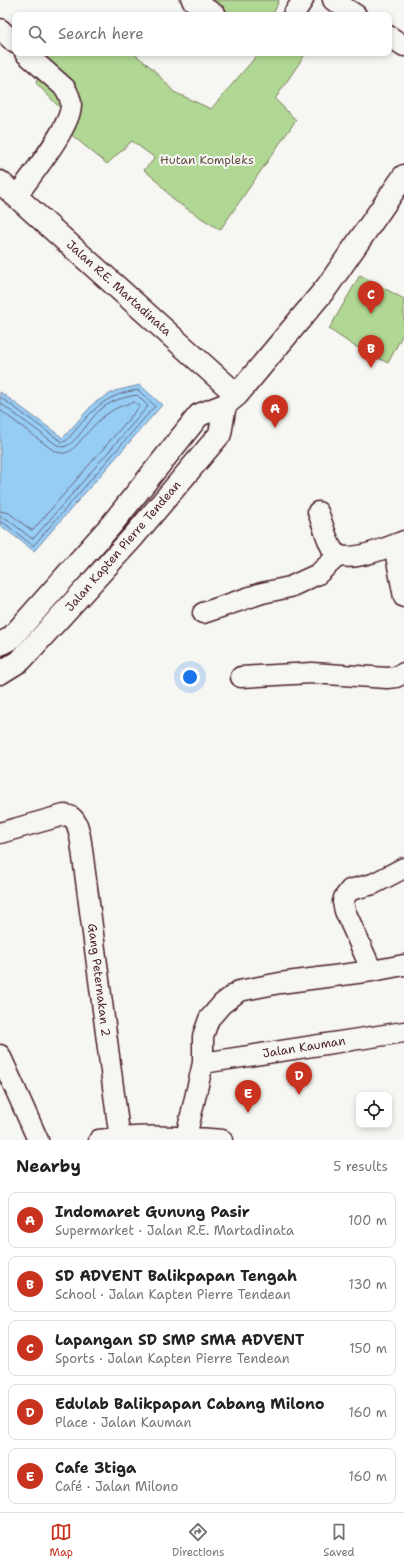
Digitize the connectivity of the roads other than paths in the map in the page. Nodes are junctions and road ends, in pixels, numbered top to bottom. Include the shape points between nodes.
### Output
1 (192, 0) edge
2 (303, 0) edge
3 (333, 0) edge
4 (211, 12) edge
5 (295, 12) edge
6 (351, 12) edge
7 (0, 29) edge
8 (392, 38) edge
9 (12, 40) edge
10 (404, 46) edge
11 (28, 56) edge
12 (404, 176) edge
13 (0, 182) edge
14 (16, 197) junction
15 (231, 400) junction
16 (318, 512) dead end
17 (399, 543) edge
18 (339, 555) junction
19 (404, 597) edge
20 (203, 613) dead end
21 (0, 644) edge
22 (0, 673) edge
23 (404, 673) edge
24 (241, 678) dead end
25 (0, 833) edge
26 (404, 868) edge
27 (404, 965) edge
28 (372, 971) junction
29 (404, 1032) edge
30 (0, 1055) edge
31 (203, 1063) junction
32 (186, 1137) junction
33 (120, 1139) edge
34 (38, 1140) edge
35 (99, 1140) edge
36 (222, 1140) edge

1 - 4 street
2 - 5 street
3 - 6 street
7 - 9 street
8 - 10 street
11 - 14 street via 65,88 71,104 68,119
12 - 15 street, Jalan Kapten Pierre Tendean via 327,287
13 - 14 street, Jalan R.E. Martadinata
14 - 15 street, Jalan R.E. Martadinata
15 - 21 street, Jalan Kapten Pierre Tendean via 199,416 112,524 11,638
15 - 22 street, Jalan Kapten Pierre Tendean via 220,434 140,530 21,660
16 - 18 street via 333,551
17 - 18 street via 382,550 350,557
17 - 19 street
18 - 20 street via 318,574 290,587 262,593
23 - 24 street via 387,678 312,673
25 - 33 street, Gang Peternakan 2 via 64,815 68,815 77,824
26 - 28 street via 374,884 350,890 344,898 345,910
27 - 28 street
28 - 31 street via 238,991 209,1019 203,1036
29 - 31 street, Jalan Kauman
30 - 34 street
31 - 32 street
32 - 33 street
32 - 36 street
33 - 35 street

